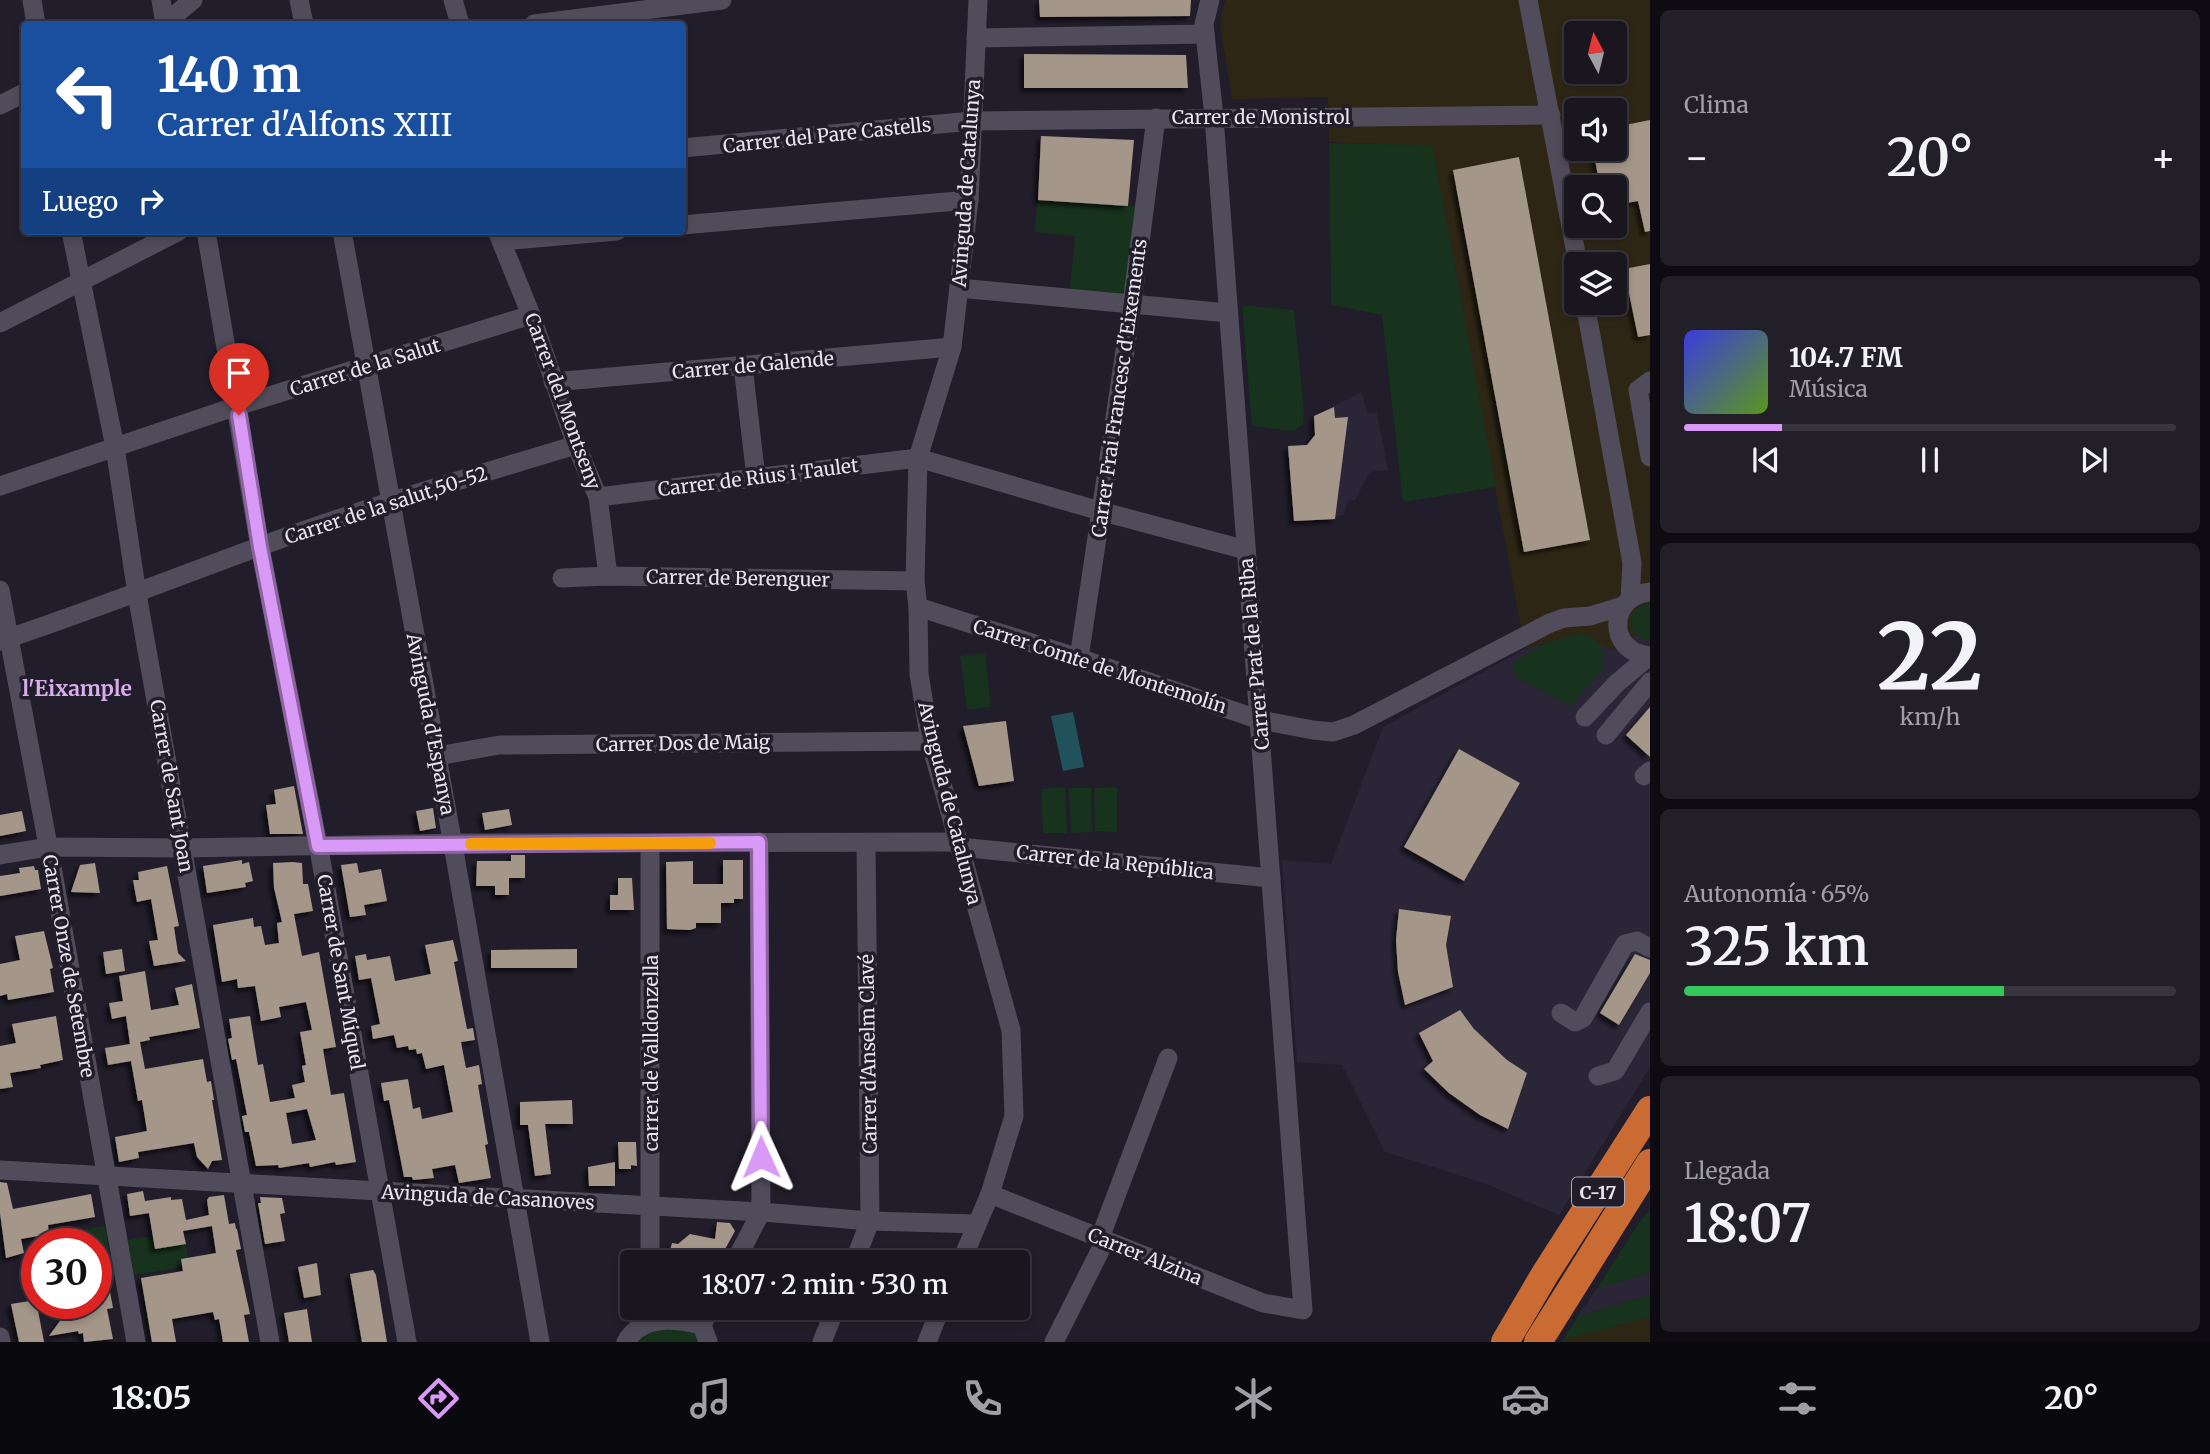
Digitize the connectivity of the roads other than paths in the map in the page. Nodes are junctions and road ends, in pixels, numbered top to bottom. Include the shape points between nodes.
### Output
1 (32, 0) edge
2 (161, 0) edge
3 (192, 0) edge
4 (299, 0) edge
5 (453, 0) edge
6 (722, 0) edge
7 (978, 0) edge
8 (1210, 0) edge
9 (1528, 0) edge
10 (36, 21) edge
11 (164, 21) edge
12 (168, 21) edge
13 (303, 21) edge
14 (459, 21) edge
15 (558, 21) edge
16 (1205, 34) junction
17 (976, 38) junction
18 (21, 94) edge
19 (0, 105) edge
20 (1551, 115) junction
21 (1214, 117) junction
22 (1156, 118) junction
23 (972, 121) junction
24 (686, 148) edge
25 (969, 200) junction
26 (686, 225) edge
27 (72, 235) edge
28 (172, 235) edge
29 (207, 235) edge
30 (343, 235) edge
31 (523, 235) edge
32 (500, 236) edge
33 (1576, 252) edge
34 (80, 284) junction
35 (959, 288) junction
36 (1132, 304) junction
37 (1228, 313) junction
38 (531, 315) junction
39 (1587, 315) edge
40 (0, 323) edge
41 (952, 347) junction
42 (743, 366) junction
43 (365, 368) junction
44 (1650, 381) edge
45 (553, 382) junction
46 (237, 406) junction
47 (576, 445) junction
48 (115, 447) junction
49 (1650, 457) edge
50 (918, 458) junction
51 (757, 478) junction
52 (0, 486) edge
53 (598, 497) junction
54 (390, 502) junction
55 (1100, 511) junction
56 (260, 547) junction
57 (1246, 550) junction
58 (1632, 563) junction
59 (608, 576) junction
60 (562, 578) dead end
61 (915, 581) junction
62 (0, 590) edge
63 (1650, 592) edge
64 (137, 594) junction
65 (1627, 602) junction
66 (918, 607) junction
67 (1590, 617) junction
68 (4, 639) edge
69 (1621, 639) junction
70 (1649, 657) edge
71 (1079, 658) junction
72 (1650, 682) edge
73 (1617, 683) junction
74 (1585, 717) dead end
75 (1260, 720) junction
76 (1606, 735) dead end
77 (930, 741) junction
78 (437, 756) junction
79 (759, 842) junction
80 (866, 843) junction
81 (650, 844) junction
82 (958, 844) junction
83 (453, 845) junction
84 (318, 846) junction
85 (48, 847) junction
86 (184, 848) junction
87 (0, 855) edge
88 (1271, 878) junction
89 (1650, 948) edge
90 (1650, 1012) edge
91 (1561, 1013) dead end
92 (1168, 1058) dead end
93 (1598, 1076) dead end
94 (1650, 1110) edge
95 (1650, 1163) edge
96 (0, 1170) edge
97 (106, 1176) junction
98 (242, 1184) junction
99 (1650, 1191) edge
100 (379, 1192) junction
101 (990, 1195) junction
102 (515, 1198) junction
103 (651, 1206) junction
104 (1625, 1206) junction
105 (761, 1212) junction
106 (870, 1221) junction
107 (977, 1224) junction
108 (1102, 1239) junction
109 (650, 1250) edge
110 (741, 1250) edge
111 (859, 1250) edge
112 (966, 1250) edge
113 (1545, 1274) junction
114 (1303, 1310) joint
115 (644, 1320) edge
116 (680, 1320) edge
117 (831, 1320) edge
118 (936, 1320) edge
119 (705, 1334) edge
120 (0, 1337) edge
121 (1, 1342) edge
122 (136, 1342) edge
123 (270, 1342) edge
124 (407, 1342) edge
125 (540, 1342) edge
126 (626, 1342) edge
127 (822, 1342) edge
128 (927, 1342) edge
129 (1054, 1342) edge
130 (1492, 1342) edge
131 (1505, 1342) edge
132 (1538, 1342) edge

1 - 10 street
2 - 11 street
3 - 12 street
4 - 13 street
5 - 14 street
6 - 15 street
7 - 17 street, Avinguda de Catalunya
8 - 16 street, Carrer Prat de la Riba
9 - 20 street
16 - 17 street
16 - 21 street, Carrer Prat de la Riba
17 - 23 street, Avinguda de Catalunya
18 - 19 street
20 - 21 street, Carrer de Monistrol
20 - 33 street
21 - 22 street, Carrer de Monistrol
21 - 37 street, Carrer Prat de la Riba
22 - 23 street, Carrer de Monistrol
22 - 36 street, Carrer Frai Francesc d'Eixements
23 - 24 street, Carrer del Pare Castells
23 - 25 street, Avinguda de Catalunya
25 - 26 street
25 - 35 street, Avinguda de Catalunya
27 - 34 street, Carrer de Sant Joan
28 - 34 street
29 - 46 street, Carrer de Sant Miquel
30 - 43 street, Avinguda d'Espanya
31 - 32 street
32 - 38 street, Carrer del Montseny
34 - 40 street
34 - 48 street, Carrer de Sant Joan
35 - 36 street
35 - 41 street, Avinguda de Catalunya
36 - 37 street
36 - 55 street, Carrer Frai Francesc d'Eixements
37 - 57 street, Carrer Prat de la Riba
38 - 43 street, Carrer de la Salut
38 - 45 street, Carrer del Montseny
39 - 58 street
41 - 42 street, Carrer de Galende
41 - 50 street, Avinguda de Catalunya
42 - 45 street, Carrer de Galende
42 - 51 street
43 - 46 street, Carrer de la Salut
43 - 54 street, Avinguda d'Espanya
44 - 49 street via 1638,390
45 - 47 street, Carrer del Montseny
46 - 48 street, Carrer de la Salut
46 - 56 street, Carrer de Sant Miquel
47 - 53 street, Carrer del Montseny
47 - 54 street, Carrer de la salut,50-52
48 - 52 street, Carrer de la Salut
48 - 64 street, Carrer de Sant Joan
50 - 51 street, Carrer de Rius i Taulet
50 - 55 street
50 - 61 street, Avinguda de Catalunya
51 - 53 street, Carrer de Rius i Taulet
53 - 59 street, Carrer del Montseny
54 - 56 street, Carrer de la salut,50-52
54 - 78 street, Avinguda d'Espanya
55 - 57 street
55 - 71 street, Carrer Frai Francesc d'Eixements
56 - 64 street, Carrer de la salut,50-52
56 - 84 street, Carrer de Sant Miquel
57 - 75 street, Carrer Prat de la Riba
58 - 63 street
58 - 65 street
59 - 60 street, Carrer de Berenguer
59 - 61 street, Carrer de Berenguer
61 - 66 street, Avinguda de Catalunya
62 - 68 street, Carrer Onze de Setembre
63 - 65 street, Carrer Comte de Montemolín
64 - 68 street, Carrer de la salut,50-52
64 - 86 street, Carrer de Sant Joan
65 - 67 street, Carrer Comte de Montemolín
65 - 69 street via 1618,616
66 - 71 street, Carrer Comte de Montemolín
66 - 77 street, Avinguda de Catalunya via 919,674
67 - 69 street
67 - 75 street, Carrer Comte de Montemolín via 1550,623 1333,732
68 - 85 street, Carrer Onze de Setembre
69 - 70 street via 1632,651
69 - 73 street
70 - 73 street
71 - 75 street, Carrer Comte de Montemolín
72 - 76 street
73 - 74 street
75 - 88 street, Carrer Prat de la Riba
77 - 78 street, Carrer Dos de Maig via 499,745
77 - 82 street, Avinguda de Catalunya
78 - 83 street, Avinguda d'Espanya
79 - 80 street, Carrer de la República
79 - 81 street, Carrer de la República
79 - 105 street
80 - 82 street, Carrer de la República
80 - 106 street, Carrer d'Anselm Clavé
81 - 83 street, Carrer de la República
81 - 103 street, carrer de Valldonzella
82 - 88 street, Carrer de la República
82 - 101 street, Avinguda de Catalunya via 1011,1030 1014,1116
83 - 84 street, Carrer de la República
83 - 102 street, Avinguda d'Espanya
84 - 86 street, Carrer de la República
84 - 100 street, Carrer de Sant Miquel
85 - 86 street, Carrer de la República
85 - 87 street, Carrer de la República
85 - 97 street, Carrer Onze de Setembre
86 - 98 street, Carrer de Sant Joan
88 - 114 street, Carrer Prat de la Riba
89 - 91 street via 1637,941 1625,944 1583,1018 1575,1022
90 - 93 street via 1615,1071
92 - 108 street
94 - 113 highway, C-17
95 - 104 highway, C-17
96 - 97 street, Avinguda de Casanoves
97 - 98 street, Avinguda de Casanoves
97 - 122 street, Carrer Onze de Setembre
98 - 100 street, Avinguda de Casanoves
98 - 123 street, Carrer de Sant Joan
99 - 104 highway
100 - 102 street, Avinguda de Casanoves
100 - 124 street, Carrer de Sant Miquel
101 - 107 street, Avinguda de Catalunya
101 - 108 street, Carrer Alzina
102 - 103 street, Avinguda de Casanoves
102 - 125 street, Avinguda d'Espanya
103 - 105 street, Avinguda de Casanoves
103 - 109 street, carrer de Valldonzella
104 - 132 highway, C-17
105 - 106 street, Avinguda de Casanoves
105 - 110 street
106 - 107 street, Avinguda de Casanoves
106 - 111 street, Carrer d'Anselm Clavé
107 - 112 street, Avinguda de Catalunya
108 - 114 street, Carrer Alzina via 1263,1303
108 - 129 street
113 - 130 highway via 1515,1306
113 - 131 highway, C-17
115 - 126 street
116 - 119 street
117 - 127 street
118 - 128 street
120 - 121 street

